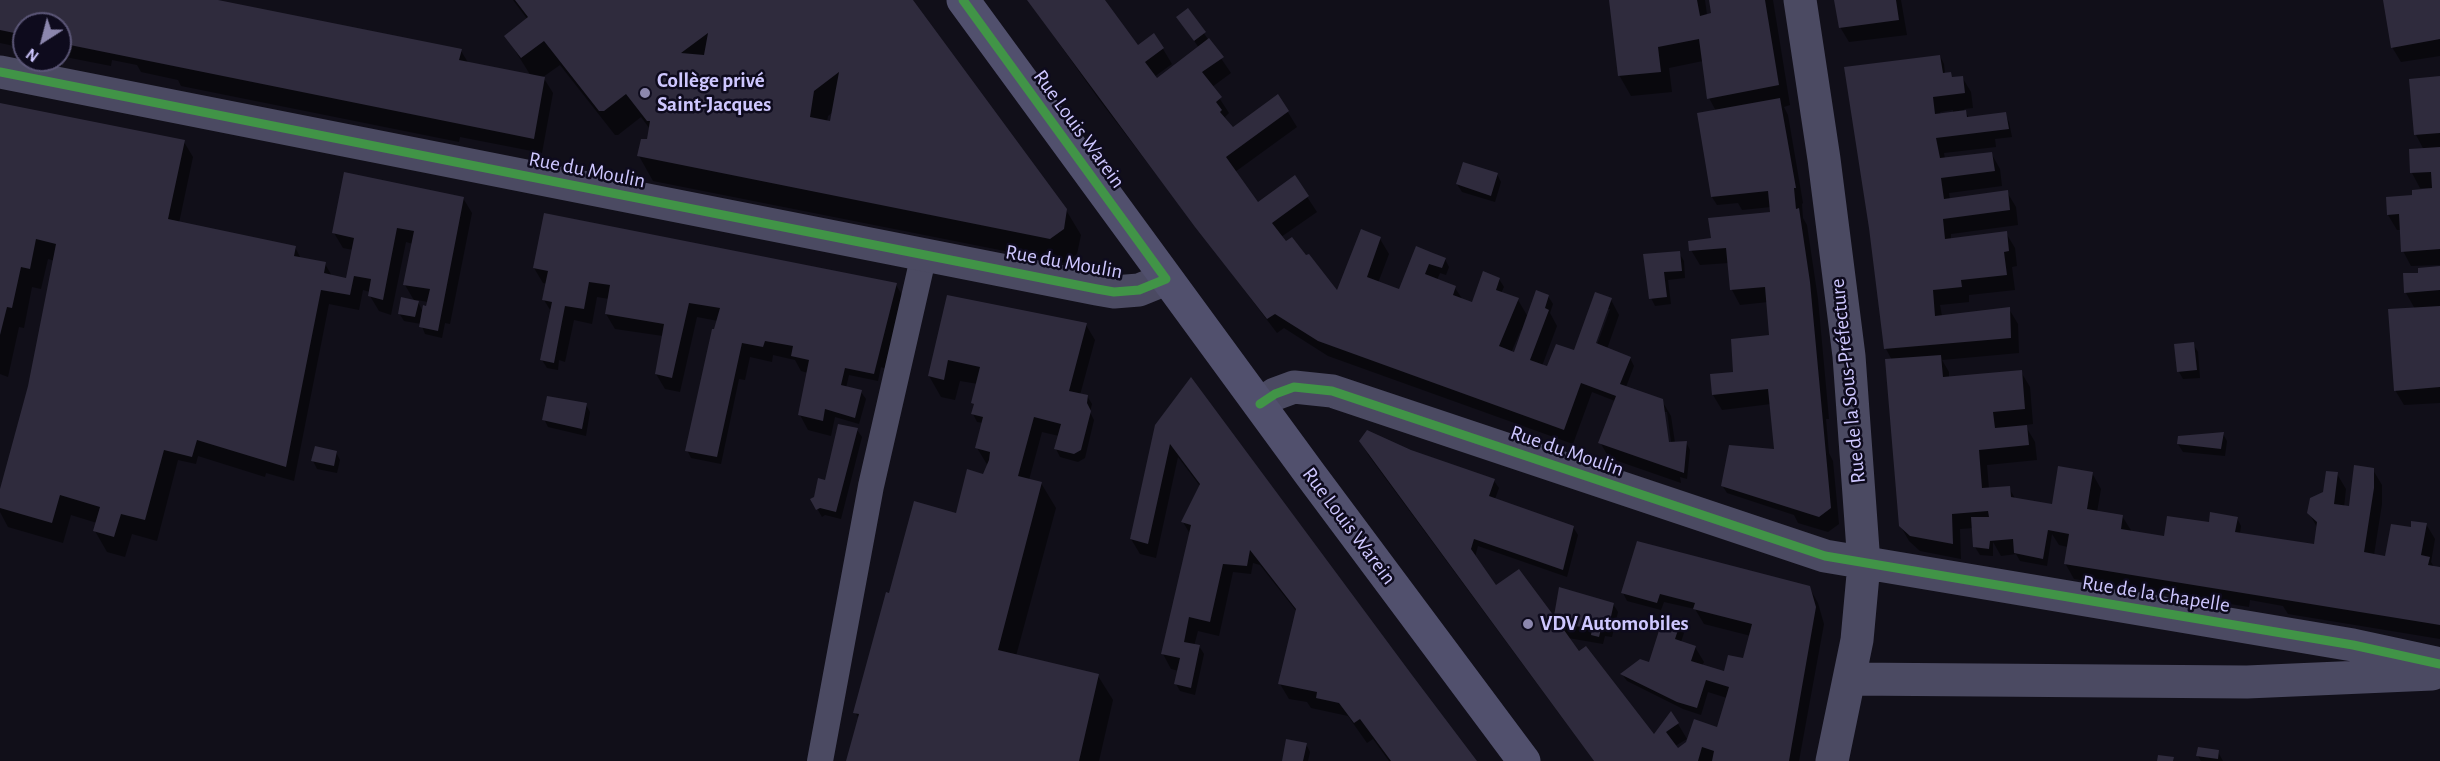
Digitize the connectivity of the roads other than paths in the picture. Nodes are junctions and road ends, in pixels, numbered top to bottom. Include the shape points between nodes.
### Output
1 (963, 0) edge
2 (1800, 0) edge
3 (0, 72) edge
4 (924, 254) junction
5 (1166, 279) junction
6 (1260, 404) junction
7 (1864, 564) junction
8 (2440, 664) edge
9 (2440, 674) edge
10 (1849, 679) junction
11 (820, 761) edge
12 (1524, 761) edge
13 (1832, 761) edge

1 - 5 main road, Rue Louis Warein
2 - 7 street, Rue de la Sous-Préfecture via 1849,356
3 - 4 street, Rue du Moulin
4 - 5 street, Rue du Moulin via 1114,292 1139,290
4 - 11 lane via 871,486
5 - 6 main road, Rue Louis Warein
6 - 7 street, Rue du Moulin via 1275,393 1294,387 1332,391 1825,556
6 - 12 main road, Rue Louis Warein
7 - 8 street, Rue de la Chapelle via 2353,645
7 - 10 street, Rue de la Sous-Préfecture via 1861,614
9 - 10 street via 2247,682
10 - 13 street, Rue de la Sous-Préfecture

